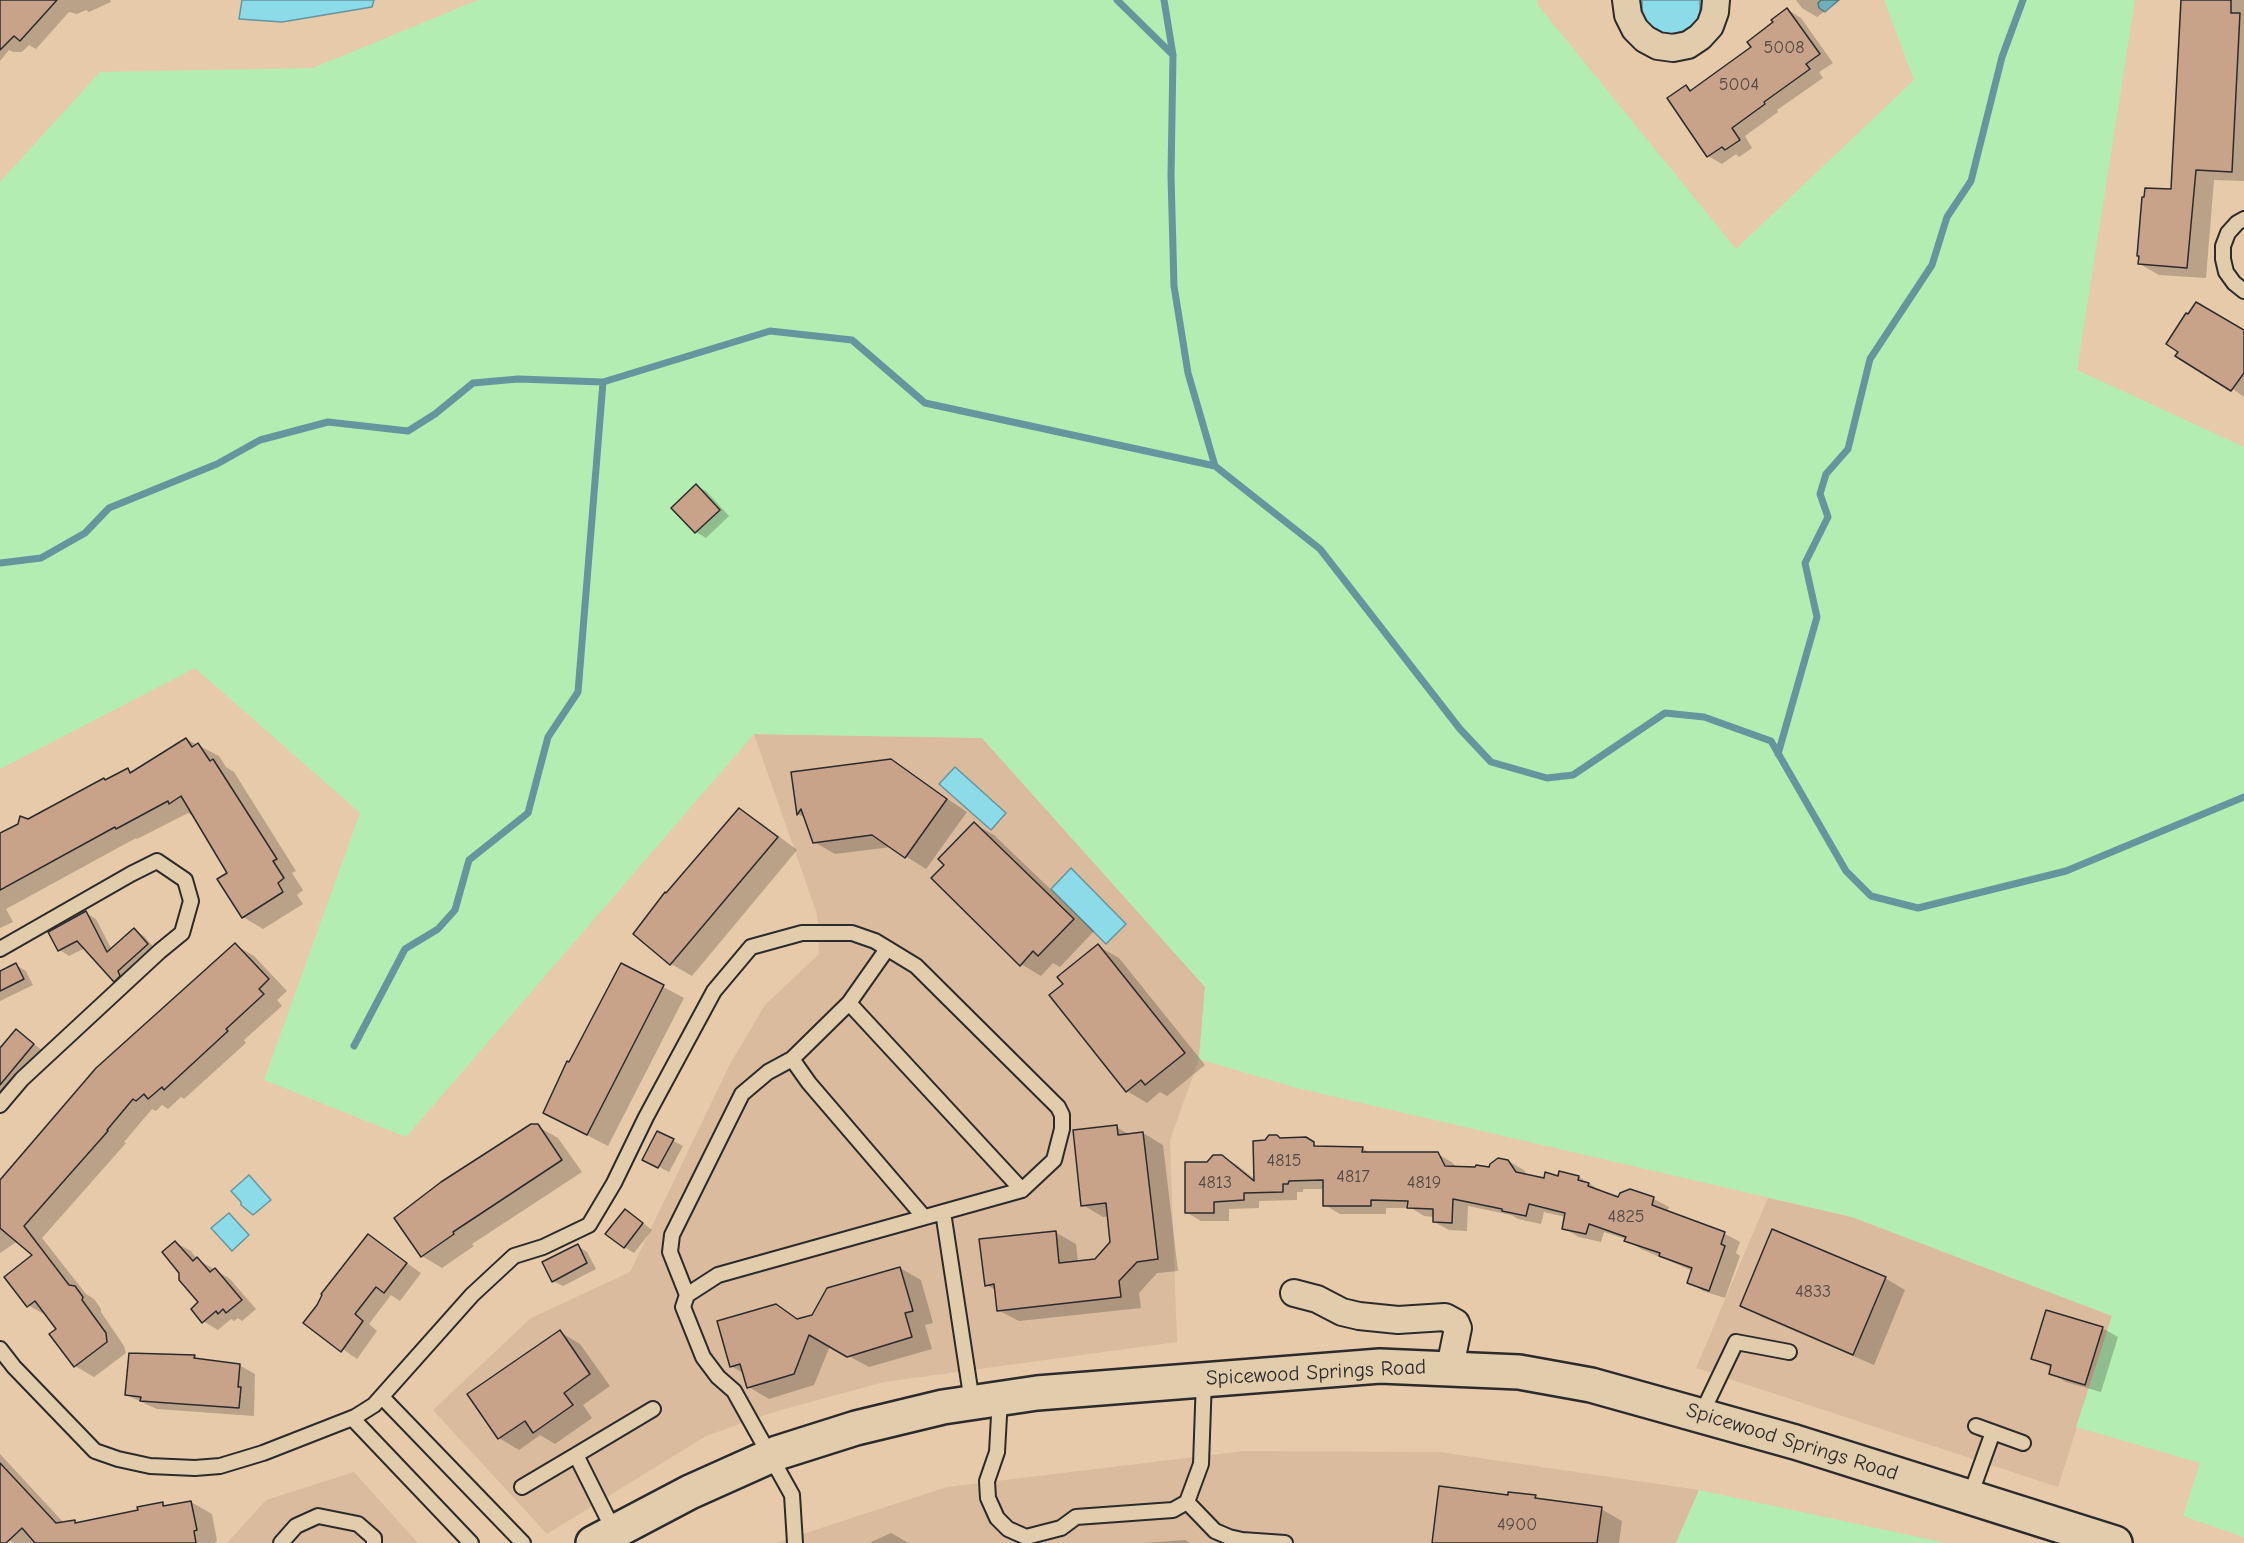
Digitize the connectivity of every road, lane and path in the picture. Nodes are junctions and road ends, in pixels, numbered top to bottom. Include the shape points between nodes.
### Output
1 (1626, 0) edge
2 (1716, 0) edge
3 (2244, 219) edge
4 (2244, 291) edge
5 (0, 949) edge
6 (887, 949) junction
7 (849, 1003) junction
8 (792, 1059) junction
9 (0, 1105) edge
10 (1022, 1190) junction
11 (943, 1212) junction
12 (924, 1217) junction
13 (1294, 1293) dead end
14 (687, 1295) junction
15 (0, 1349) edge
16 (1789, 1352) dead end
17 (1450, 1367) junction
18 (1204, 1379) junction
19 (382, 1396) junction
20 (986, 1400) junction
21 (653, 1409) dead end
22 (1701, 1415) junction
23 (352, 1418) junction
24 (1976, 1426) dead end
25 (1993, 1432) junction
26 (2023, 1443) dead end
27 (576, 1455) junction
28 (771, 1456) junction
29 (522, 1486) dead end
30 (1970, 1496) junction
31 (1187, 1502) junction
32 (603, 1537) edge
33 (2102, 1541) edge
34 (280, 1543) edge
35 (374, 1543) edge
36 (471, 1543) edge
37 (522, 1543) edge
38 (795, 1543) edge
39 (1285, 1543) edge

1 - 2 street via 1635,29 1658,46 1673,48 1688,45 1710,26
3 - 4 lane via 2228,234 2223,246 2226,272
5 - 9 lane via 157,861 186,880 191,901 182,933 22,1078
6 - 7 lane
6 - 10 lane via 916,966 1058,1107 1062,1129 1054,1160
6 - 19 lane via 852,933 802,933 751,947 714,991 589,1225 514,1256 472,1295
7 - 8 lane
7 - 10 lane
8 - 12 lane
8 - 14 lane via 768,1072 742,1094 672,1235 670,1252
10 - 11 lane
11 - 12 lane
11 - 20 lane
12 - 14 lane via 718,1275
13 - 17 street via 1359,1316 1398,1320 1445,1317 1458,1328
14 - 28 lane via 683,1306 703,1357 734,1391
15 - 23 lane via 95,1451 150,1466 220,1466
16 - 22 lane via 1736,1342
17 - 18 main road, Spicewood Springs Road via 1380,1366
17 - 22 main road, Spicewood Springs Road via 1519,1372 1591,1385
18 - 20 main road, Spicewood Springs Road
18 - 31 lane via 1201,1464
19 - 23 lane
19 - 37 lane
20 - 28 main road, Spicewood Springs Road via 856,1428
20 - 31 lane via 997,1452 987,1481 987,1498 1008,1529 1026,1537 1061,1528 1076,1517 1173,1510
21 - 27 lane
22 - 30 main road, Spicewood Springs Road
23 - 36 lane
24 - 25 lane
25 - 26 lane
25 - 30 lane
27 - 29 lane
27 - 32 lane
28 - 32 main road, Spicewood Springs Road
28 - 38 lane via 792,1495
30 - 33 main road, Spicewood Springs Road
31 - 39 lane via 1209,1526 1229,1537
34 - 35 lane via 296,1526 318,1516 358,1524 374,1538

